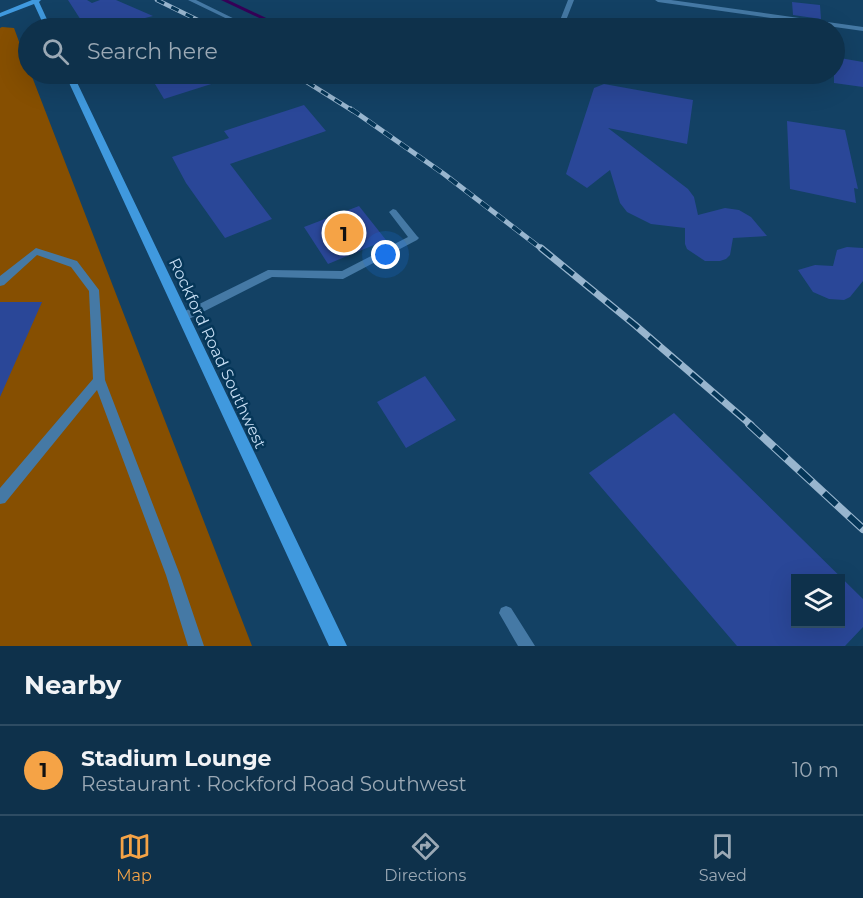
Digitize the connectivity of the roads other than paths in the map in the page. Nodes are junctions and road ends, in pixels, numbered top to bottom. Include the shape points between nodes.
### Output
1 (191, 0) edge
2 (571, 0) edge
3 (658, 0) edge
4 (36, 1) edge
5 (0, 15) edge
6 (44, 18) edge
7 (229, 18) edge
8 (564, 18) edge
9 (785, 18) edge
10 (845, 26) edge
11 (863, 29) edge
12 (74, 84) edge
13 (393, 212) dead end
14 (0, 282) edge
15 (183, 317) junction
16 (99, 380) junction
17 (0, 498) edge
18 (506, 613) dead end
19 (196, 646) edge
20 (338, 646) edge
21 (527, 646) edge

1 - 7 lane
2 - 8 lane
3 - 9 lane
4 - 5 street
4 - 6 street
10 - 11 lane
12 - 15 street, Rockford Road Southwest
13 - 15 lane via 414,238 343,275 271,273
14 - 16 lane via 36,251 74,264 94,290
15 - 20 street, Rockford Road Southwest
16 - 17 lane
16 - 19 lane
18 - 21 lane

